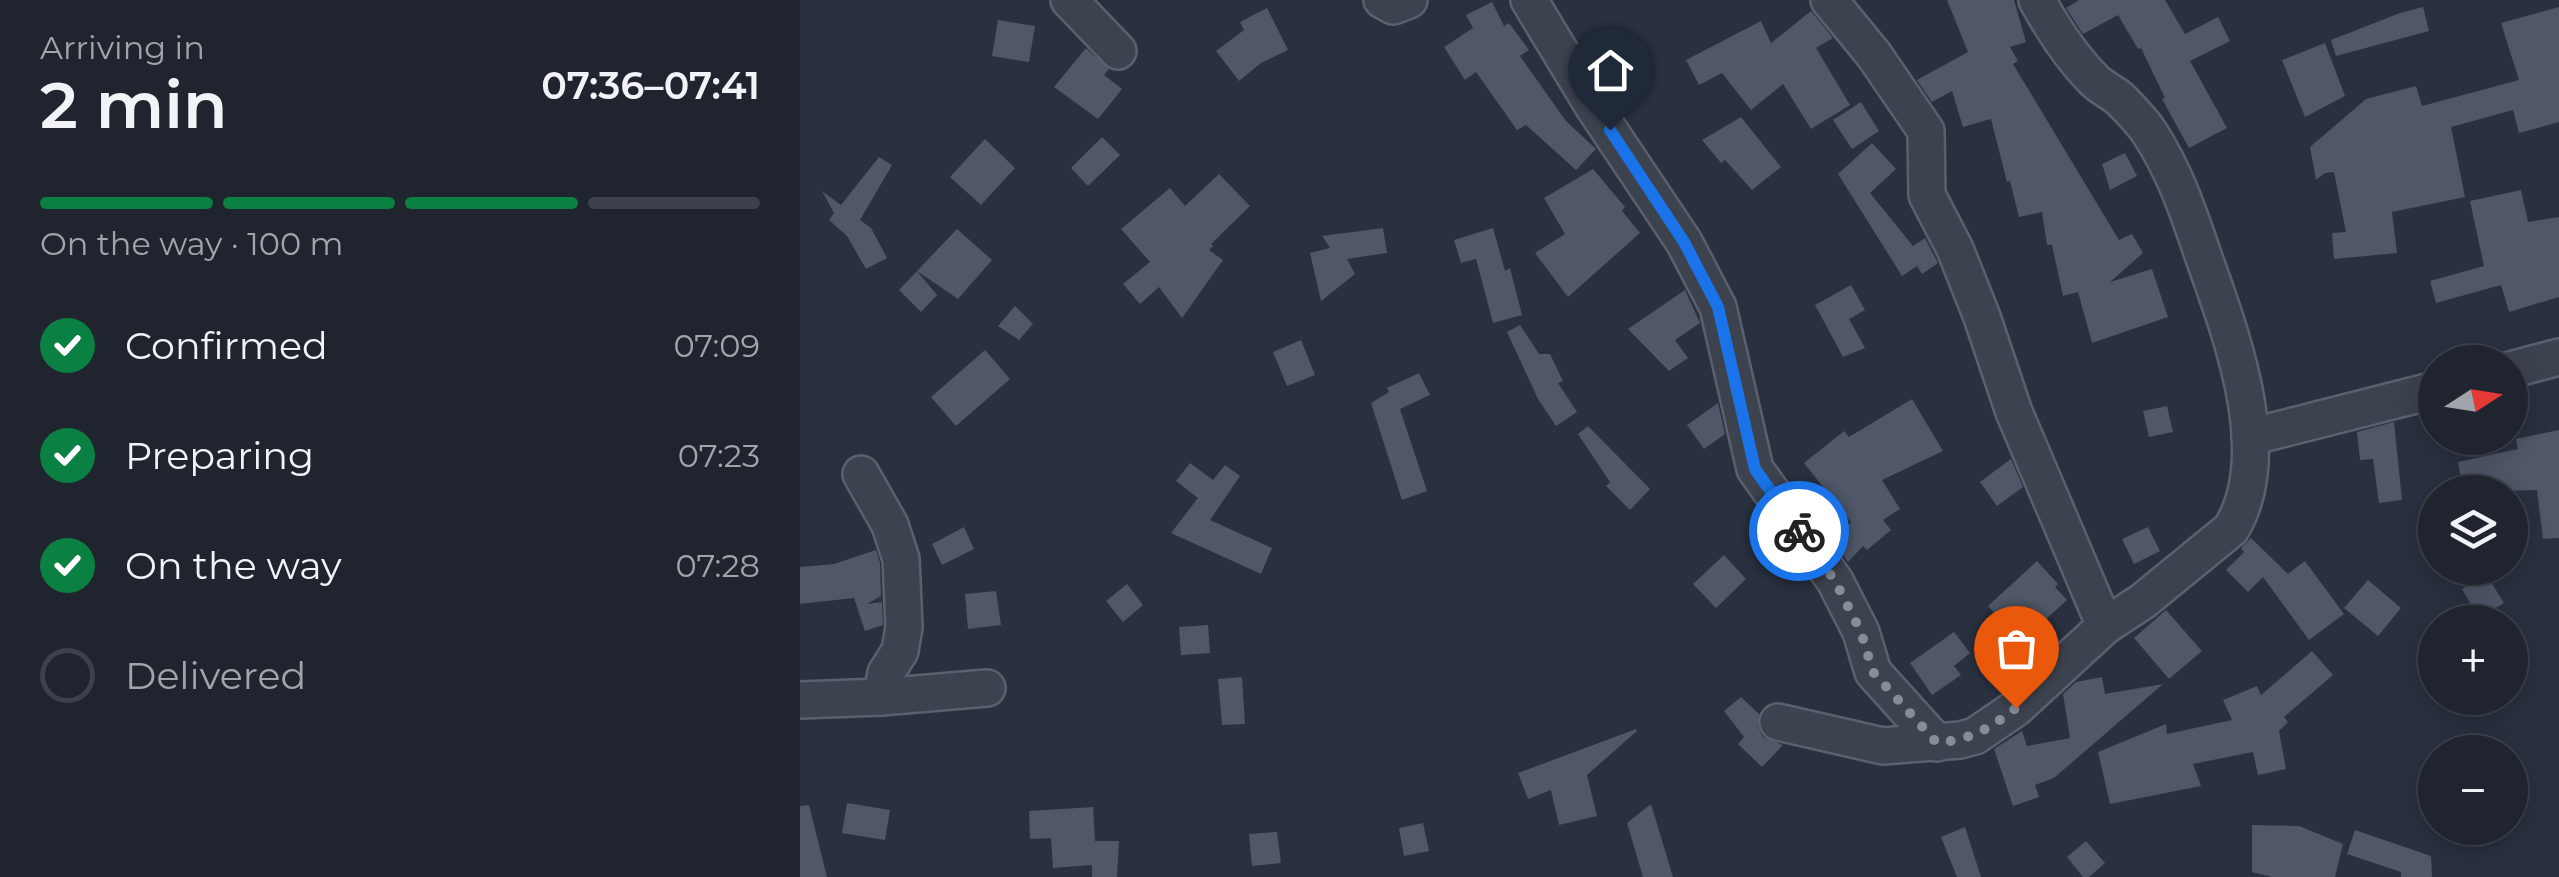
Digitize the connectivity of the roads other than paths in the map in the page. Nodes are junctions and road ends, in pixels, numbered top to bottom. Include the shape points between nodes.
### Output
1 (1069, 0) edge
2 (1382, 0) edge
3 (1409, 0) edge
4 (1528, 0) edge
5 (1829, 0) edge
6 (2036, 0) edge
7 (1118, 51) dead end
8 (2559, 357) edge
9 (2528, 365) edge
10 (2418, 394) edge
11 (2250, 437) junction
12 (861, 474) dead end
13 (2105, 626) junction
14 (987, 688) dead end
15 (881, 697) junction
16 (800, 700) edge
17 (1778, 722) dead end
18 (1937, 743) junction

1 - 7 street
2 - 3 street via 1393,6
4 - 18 street via 1684,242 1718,307 1755,469 1835,581 1873,672
5 - 13 street via 1926,131 1926,195 1955,249 2014,412
6 - 11 street via 2096,82 2148,129 2177,180 2242,374
8 - 9 street
10 - 11 street
11 - 13 street via 2248,484 2230,530
12 - 15 street via 901,559 904,627
13 - 18 street via 1992,727
14 - 15 street
15 - 16 street
17 - 18 street via 1883,746

